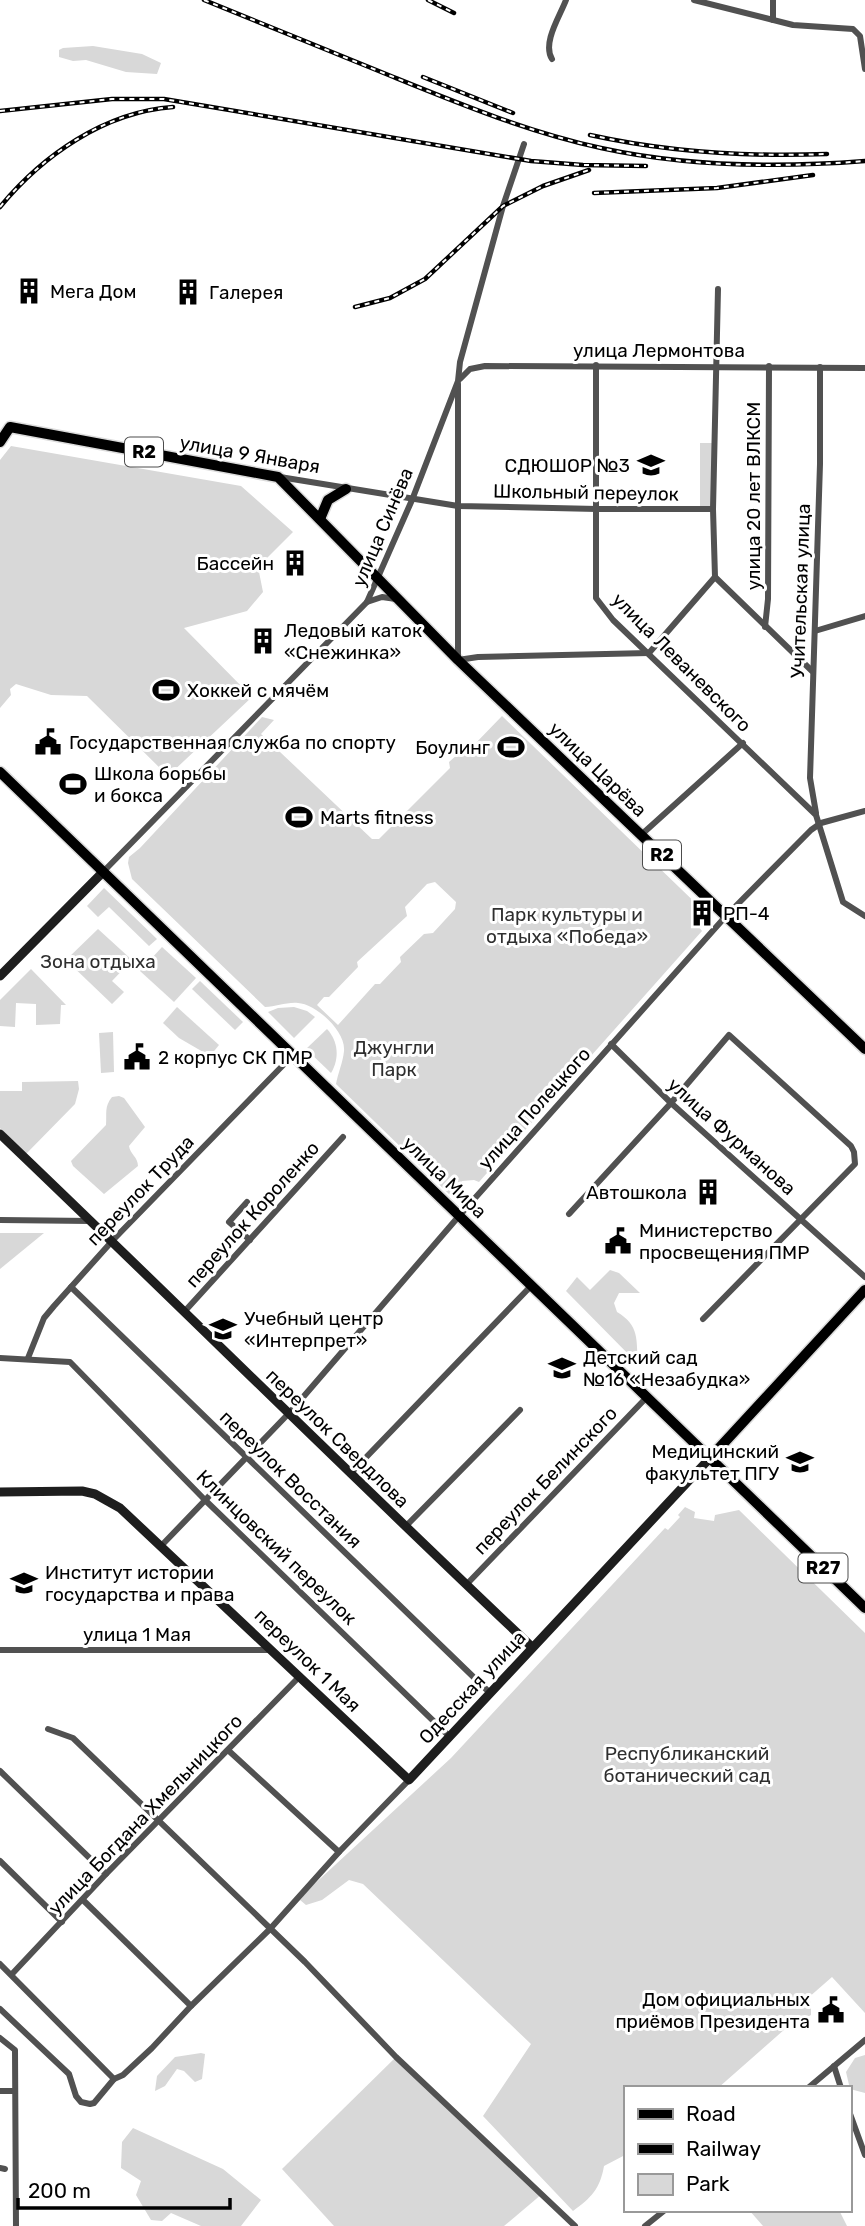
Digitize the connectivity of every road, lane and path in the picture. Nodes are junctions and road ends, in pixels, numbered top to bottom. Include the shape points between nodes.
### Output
1 (566, 0) edge
2 (694, 0) edge
3 (773, 0) edge
4 (773, 20) junction
5 (552, 59) dead end
6 (865, 69) edge
7 (524, 144) dead end
8 (718, 289) dead end
9 (596, 365) junction
10 (716, 366) junction
11 (769, 366) junction
12 (820, 367) junction
13 (865, 368) edge
14 (458, 381) junction
15 (5, 426) edge
16 (0, 442) edge
17 (278, 477) junction
18 (346, 489) junction
19 (412, 500) junction
20 (458, 506) junction
21 (597, 509) junction
22 (713, 509) junction
23 (320, 519) junction
24 (715, 577) junction
25 (377, 578) junction
26 (398, 599) junction
27 (367, 602) junction
28 (865, 616) edge
29 (765, 627) junction
30 (815, 631) junction
31 (649, 653) junction
32 (458, 660) junction
33 (812, 671) junction
34 (743, 743) junction
35 (0, 772) edge
36 (865, 811) edge
37 (816, 815) junction
38 (821, 823) junction
39 (641, 835) junction
40 (102, 873) junction
41 (726, 916) junction
42 (865, 916) edge
43 (0, 976) edge
44 (611, 1045) junction
45 (865, 1049) edge
46 (292, 1056) junction
47 (671, 1103) junction
48 (0, 1134) edge
49 (343, 1138) dead end
50 (247, 1202) dead end
51 (569, 1214) dead end
52 (459, 1216) junction
53 (0, 1220) edge
54 (800, 1220) junction
55 (91, 1221) junction
56 (250, 1240) junction
57 (112, 1241) junction
58 (865, 1277) edge
59 (531, 1286) junction
60 (71, 1287) junction
61 (865, 1290) edge
62 (185, 1311) junction
63 (703, 1318) dead end
64 (0, 1358) edge
65 (28, 1358) junction
66 (647, 1397) junction
67 (520, 1410) dead end
68 (287, 1414) junction
69 (246, 1457) junction
70 (710, 1458) junction
71 (350, 1474) junction
72 (0, 1492) edge
73 (205, 1500) junction
74 (405, 1527) junction
75 (160, 1546) junction
76 (467, 1585) junction
77 (865, 1608) edge
78 (532, 1647) junction
79 (0, 1650) edge
80 (273, 1650) junction
81 (300, 1676) junction
82 (490, 1693) junction
83 (48, 1729) dead end
84 (449, 1736) junction
85 (229, 1751) junction
86 (0, 1771) edge
87 (409, 1780) junction
88 (159, 1821) junction
89 (339, 1852) junction
90 (0, 1861) edge
91 (106, 1874) junction
92 (83, 1900) junction
93 (62, 1922) junction
94 (270, 1928) junction
95 (0, 1964) edge
96 (12, 1974) junction
97 (191, 2006) junction
98 (0, 2009) edge
99 (0, 2038) edge
100 (865, 2040) edge
101 (834, 2066) junction
102 (114, 2079) junction
103 (810, 2086) edge
104 (840, 2086) edge
105 (0, 2091) edge
106 (15, 2091) junction
107 (851, 2116) edge
108 (865, 2155) edge
109 (662, 2212) edge
110 (16, 2226) edge
111 (575, 2226) edge
112 (645, 2226) edge

1 - 5 street via 549,43
2 - 4 street
3 - 4 street
4 - 6 street via 812,28 853,29 860,36
7 - 14 street, улица Синёва via 503,206
8 - 10 street
9 - 10 street, улица Лермонтова
9 - 14 street, улица Лермонтова via 477,366
9 - 21 street, улица Леваневского
10 - 11 street, улица Лермонтова
10 - 22 street
11 - 12 street, улица Лермонтова
11 - 29 street, улица 20 лет ВЛКСМ
12 - 13 street, улица Лермонтова
12 - 30 street, Учительская улица
14 - 19 street, улица Синёва
14 - 20 street
15 - 16 main road, R2
15 - 17 main road, улица 9 Января / R2
17 - 18 street, улица 9 Января
17 - 23 main road, улица Царёва / R2
18 - 19 street, улица 9 Января
18 - 23 main road via 328,500
19 - 20 street, Школьный переулок
19 - 25 street, улица Синёва
20 - 21 street, Школьный переулок
20 - 32 street
21 - 22 street, Школьный переулок
21 - 31 street, улица Леваневского via 596,598
22 - 24 street
23 - 25 main road, улица Царёва / R2
24 - 29 street
24 - 31 street
25 - 26 main road, улица Царёва / R2
25 - 27 street, улица Синёва
26 - 27 street via 382,597
26 - 32 main road, улица Царёва / R2
27 - 40 street, улица Синёва
28 - 30 street
29 - 33 street
30 - 33 street, Учительская улица
31 - 32 street
31 - 34 street, улица Леваневского
32 - 39 main road, улица Царёва / R2
33 - 37 street, Учительская улица via 810,788
34 - 37 street, улица Леваневского
34 - 39 street
35 - 40 main road, улица Мира
36 - 38 street, улица Полецкого
37 - 38 street, улица Леваневского
38 - 41 street, улица Полецкого
38 - 42 street via 844,902
39 - 41 main road, улица Царёва / R2
40 - 43 main road
40 - 46 main road, улица Мира
41 - 44 street, улица Полецкого
41 - 45 main road, улица Царёва / R2
44 - 47 street, улица Фурманова
44 - 52 street, улица Полецкого
46 - 52 main road, улица Мира
46 - 57 street, переулок Труда
47 - 51 street
47 - 54 street, улица Фурманова
47 - 54 street via 729,1035 854,1153 855,1164
48 - 55 main road, переулок Свердлова
49 - 56 street, переулок Короленко
50 - 56 street via 229,1222
52 - 59 main road, улица Мира
52 - 68 street, улица Полецкого
53 - 55 street
54 - 58 street, улица Фурманова
54 - 63 street
55 - 57 main road, переулок Свердлова
56 - 62 street, переулок Короленко
57 - 60 street, переулок Труда
57 - 62 main road, переулок Свердлова
59 - 66 main road, улица Мира
59 - 71 street
60 - 65 street, переулок Труда via 44,1318
60 - 69 street, переулок Восстания
61 - 70 main road, Одесская улица
62 - 68 main road, переулок Свердлова
64 - 65 street, Клинцовский переулок
65 - 73 street, Клинцовский переулок via 70,1362
66 - 70 main road, улица Мира
66 - 76 street, переулок Белинского
67 - 74 street
68 - 69 street, улица Полецкого
68 - 71 main road, переулок Свердлова
69 - 73 street, улица Полецкого
69 - 82 street, переулок Восстания
70 - 77 main road, улица Мира / R27
70 - 78 main road, Одесская улица
71 - 74 main road, переулок Свердлова
72 - 75 main road, переулок 1 Мая via 95,1494 120,1508
73 - 75 street, улица Полецкого
73 - 84 street, Клинцовский переулок
74 - 76 main road, переулок Свердлова
75 - 80 main road, переулок 1 Мая
76 - 78 main road, переулок Свердлова
78 - 82 main road, Одесская улица
79 - 80 street, улица 1 Мая
80 - 81 main road, переулок 1 Мая
81 - 85 street, улица Богдана Хмельницкого
81 - 87 main road, переулок 1 Мая
82 - 84 main road, Одесская улица
83 - 88 street via 73,1738
84 - 87 main road, Одесская улица
85 - 88 street, улица Богдана Хмельницкого
85 - 89 street
86 - 91 street
87 - 89 street, Одесская улица
88 - 91 street, улица Богдана Хмельницкого
88 - 94 street
89 - 94 street, Одесская улица
90 - 93 street
91 - 92 street, улица Богдана Хмельницкого
92 - 93 street, улица Богдана Хмельницкого
92 - 97 street
93 - 96 street, улица Богдана Хмельницкого
94 - 97 street, Одесская улица
94 - 111 street via 396,2057
95 - 96 street
96 - 102 street
97 - 102 street, Одесская улица via 132,2068
98 - 102 street, Одесская улица via 69,2074 81,2102 99,2099
99 - 106 street via 15,2050
100 - 101 street
101 - 103 street
101 - 104 street
105 - 106 street
106 - 110 street
107 - 108 street
109 - 112 street

